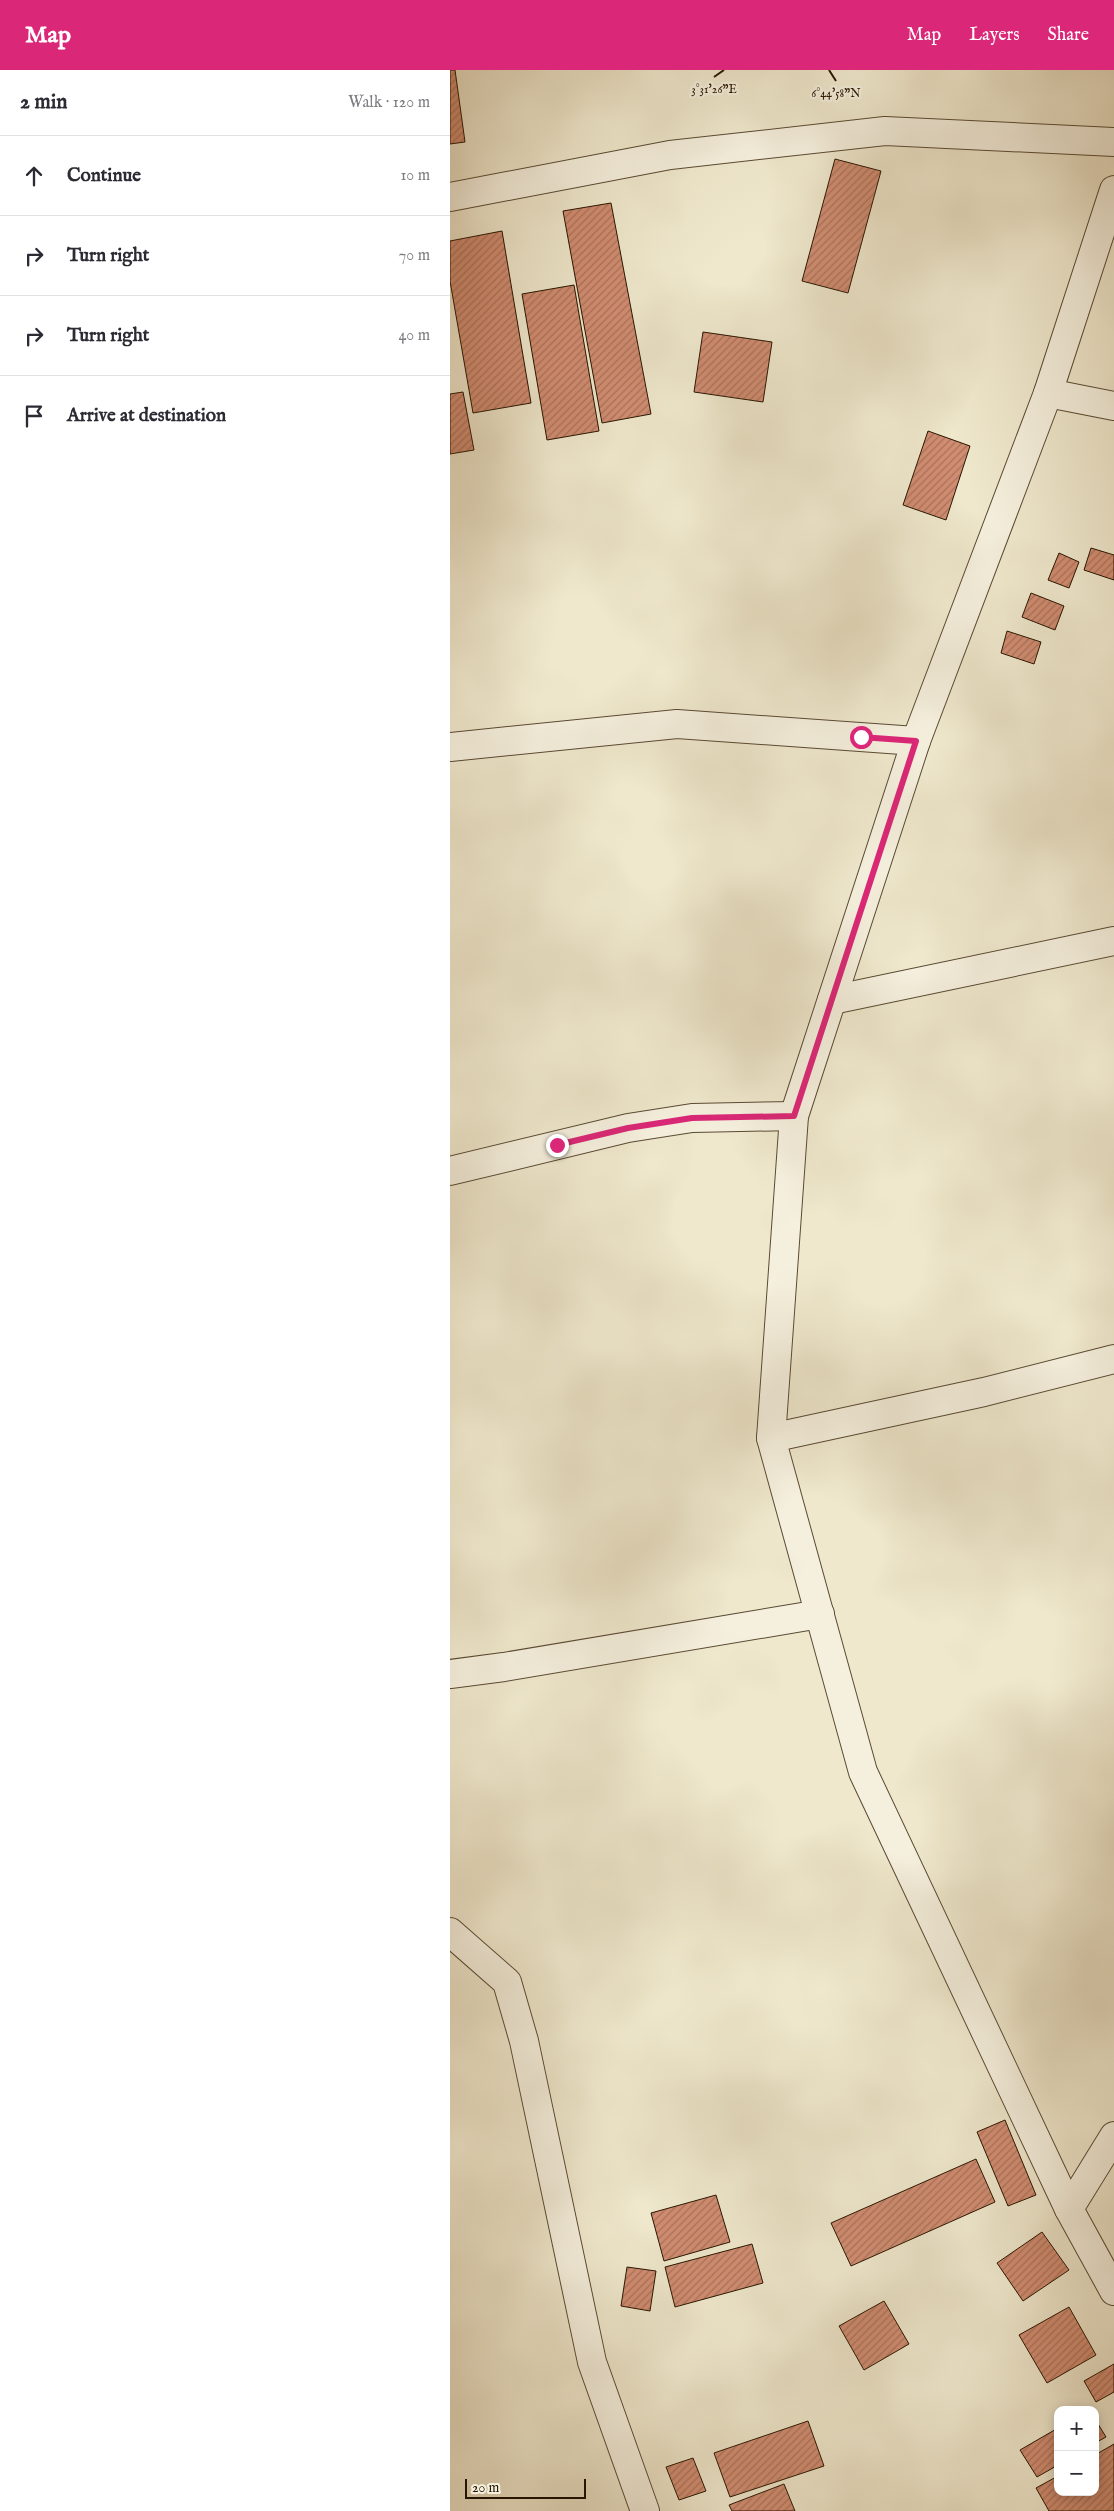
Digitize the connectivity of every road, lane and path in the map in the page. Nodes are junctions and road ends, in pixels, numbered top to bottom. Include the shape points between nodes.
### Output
1 (1114, 142) edge
2 (1114, 190) edge
3 (450, 197) edge
4 (1048, 392) junction
5 (1114, 406) edge
6 (916, 741) junction
7 (450, 747) edge
8 (1114, 941) edge
9 (832, 1000) junction
10 (794, 1116) junction
11 (450, 1171) edge
12 (1114, 1359) edge
13 (771, 1438) junction
14 (820, 1614) junction
15 (450, 1674) edge
16 (450, 1932) edge
17 (1114, 2136) edge
18 (1069, 2209) junction
19 (1114, 2291) edge
20 (645, 2511) edge

1 - 3 street via 885,131 670,155
2 - 4 street
4 - 5 street
4 - 6 street
6 - 7 street via 676,724
6 - 9 street
8 - 9 street
9 - 10 street
10 - 11 street via 692,1118 628,1128
10 - 13 street
12 - 13 street via 984,1392
13 - 14 street
14 - 15 street
14 - 18 street via 863,1772
16 - 20 street via 507,1982 524,2041 592,2362
17 - 18 street
18 - 19 street

